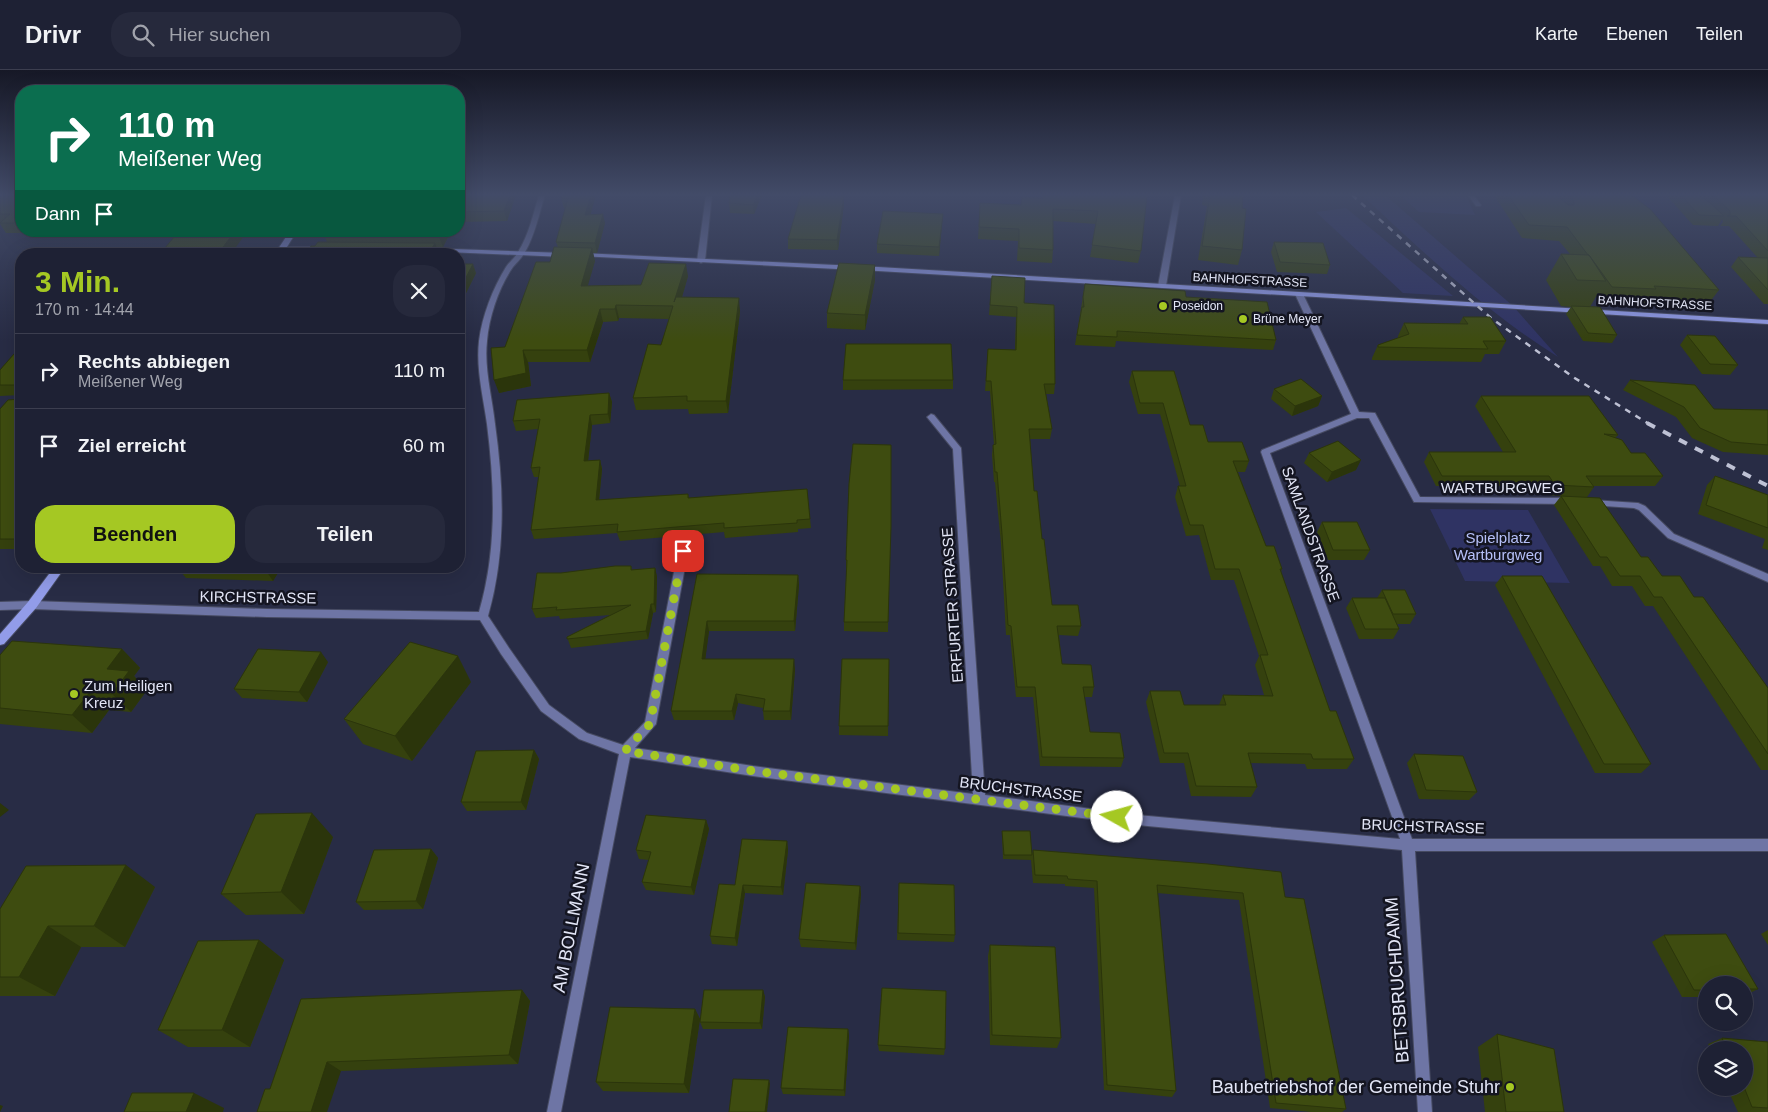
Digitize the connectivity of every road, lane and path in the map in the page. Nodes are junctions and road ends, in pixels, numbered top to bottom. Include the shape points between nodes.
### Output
1 (525, 244) edge
2 (703, 244) edge
3 (1169, 244) edge
4 (465, 251) edge
5 (522, 253) junction
6 (701, 261) junction
7 (1162, 286) junction
8 (1299, 294) junction
9 (1768, 322) edge
10 (1356, 415) junction
11 (931, 417) dead end
12 (683, 551) dead end
13 (56, 573) edge
14 (1768, 578) edge
15 (32, 605) junction
16 (0, 606) edge
17 (483, 616) junction
18 (0, 641) edge
19 (625, 751) junction
20 (980, 800) junction
21 (1408, 845) junction
22 (1768, 845) edge
23 (554, 1112) edge
24 (1426, 1112) edge

1 - 5 street
2 - 6 street
3 - 7 street
4 - 5 street, BAHNHOFSTRASSE
5 - 6 street, BAHNHOFSTRASSE
5 - 17 street via 508,268 483,340 498,527 495,572
6 - 7 street, BAHNHOFSTRASSE
7 - 8 street, BAHNHOFSTRASSE
8 - 9 street, BAHNHOFSTRASSE
8 - 10 street
10 - 14 street, WARTBURGWEG via 1372,414 1417,500 1547,500 1635,505 1671,536
10 - 21 street, SAMLANDSTRASSE via 1265,452
11 - 20 street, ERFURTER STRASSE via 957,448
12 - 19 street via 650,724
13 - 15 street
15 - 16 street, KIRCHSTRASSE
15 - 17 street, KIRCHSTRASSE
15 - 18 street
17 - 19 street, BRUCHSTRASSE via 545,708 583,736
19 - 20 street, BRUCHSTRASSE
19 - 23 street, AM BOLLMANN
20 - 21 street, BRUCHSTRASSE via 1137,820
21 - 22 street, BRUCHSTRASSE
21 - 24 street, BETSBRUCHDAMM

